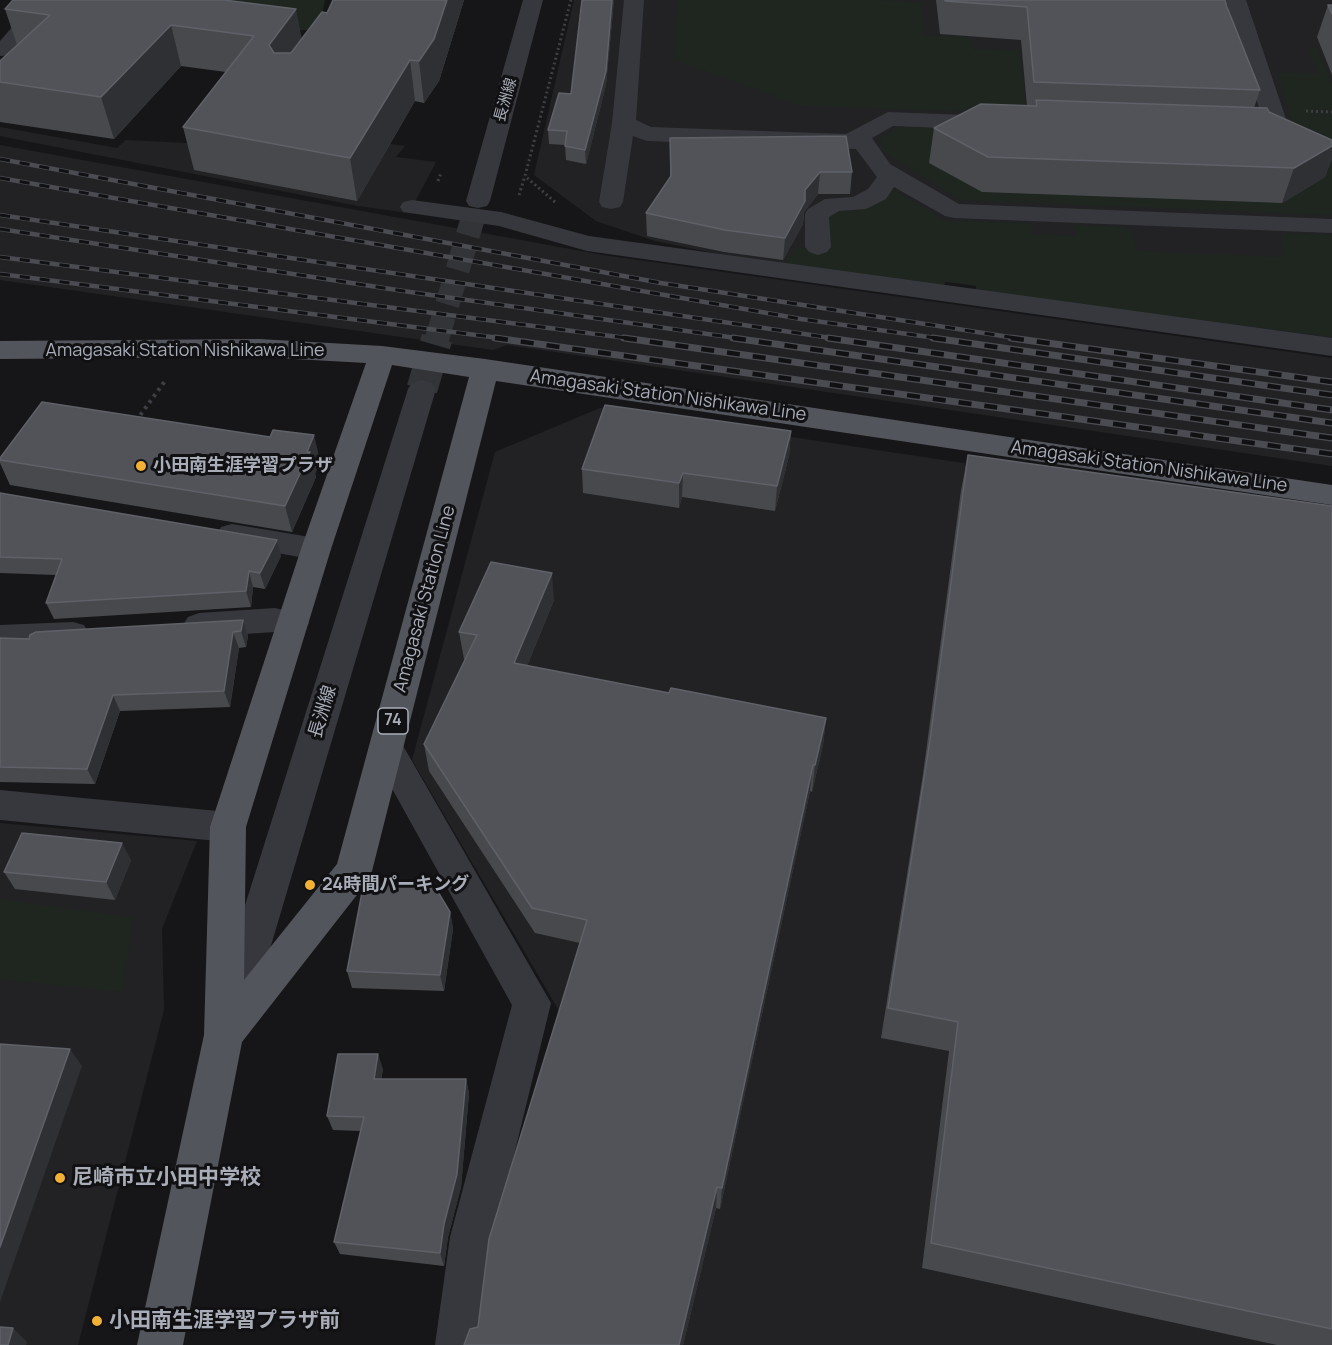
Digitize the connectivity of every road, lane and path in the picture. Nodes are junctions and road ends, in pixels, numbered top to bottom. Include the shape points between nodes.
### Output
1 (47, 0) edge
2 (533, 0) edge
3 (572, 0) edge
4 (634, 0) edge
5 (1236, 0) edge
6 (3, 50) dead end
7 (624, 123) junction
8 (1019, 124) edge
9 (1256, 133) edge
10 (850, 142) junction
11 (890, 175) junction
12 (525, 176) junction
13 (520, 195) dead end
14 (478, 201) tunnel mouth
15 (611, 202) dead end
16 (558, 204) dead end
17 (412, 207) dead end
18 (1332, 226) edge
19 (818, 247) dead end
20 (1332, 347) edge
21 (0, 350) edge
22 (382, 355) junction
23 (485, 369) junction
24 (171, 373) dead end
25 (422, 389) tunnel mouth
26 (129, 430) edge
27 (1332, 495) edge
28 (207, 531) edge
29 (316, 549) junction
30 (293, 623) junction
31 (169, 627) edge
32 (98, 632) edge
33 (0, 637) edge
34 (386, 747) junction
35 (0, 806) edge
36 (228, 827) junction
37 (225, 1035) junction
38 (160, 1345) edge
39 (458, 1345) edge

1 - 6 street
2 - 14 street, 長洲線
3 - 12 path
4 - 7 street
5 - 9 street via 1291,136
7 - 10 street via 647,134
7 - 15 street
8 - 10 street via 888,119
10 - 11 street via 863,142 881,169
11 - 18 street via 954,211
11 - 19 street via 877,194 857,204 834,204 817,214
12 - 13 path
12 - 16 path
17 - 20 street via 501,219 587,243
21 - 22 main road, Amagasaki Station Nishikawa Line via 259,348
22 - 23 main road, Amagasaki Station Nishikawa Line
22 - 29 main road, Amagasaki Station Line / 74
23 - 27 main road, Amagasaki Station Nishikawa Line
23 - 34 main road, Amagasaki Station Line / 74
24 - 26 path
25 - 37 street, 長洲線 / 74
28 - 29 street
29 - 30 main road, Amagasaki Station Line / 74
30 - 31 street via 275,620
30 - 36 main road, Amagasaki Station Line / 74
32 - 33 street
34 - 37 main road, Amagasaki Station Line / 74 via 354,871
34 - 39 street via 532,1002 472,1237
35 - 36 street
36 - 37 main road, Amagasaki Station Line / 74
37 - 38 main road, Amagasaki Station Line / 74

